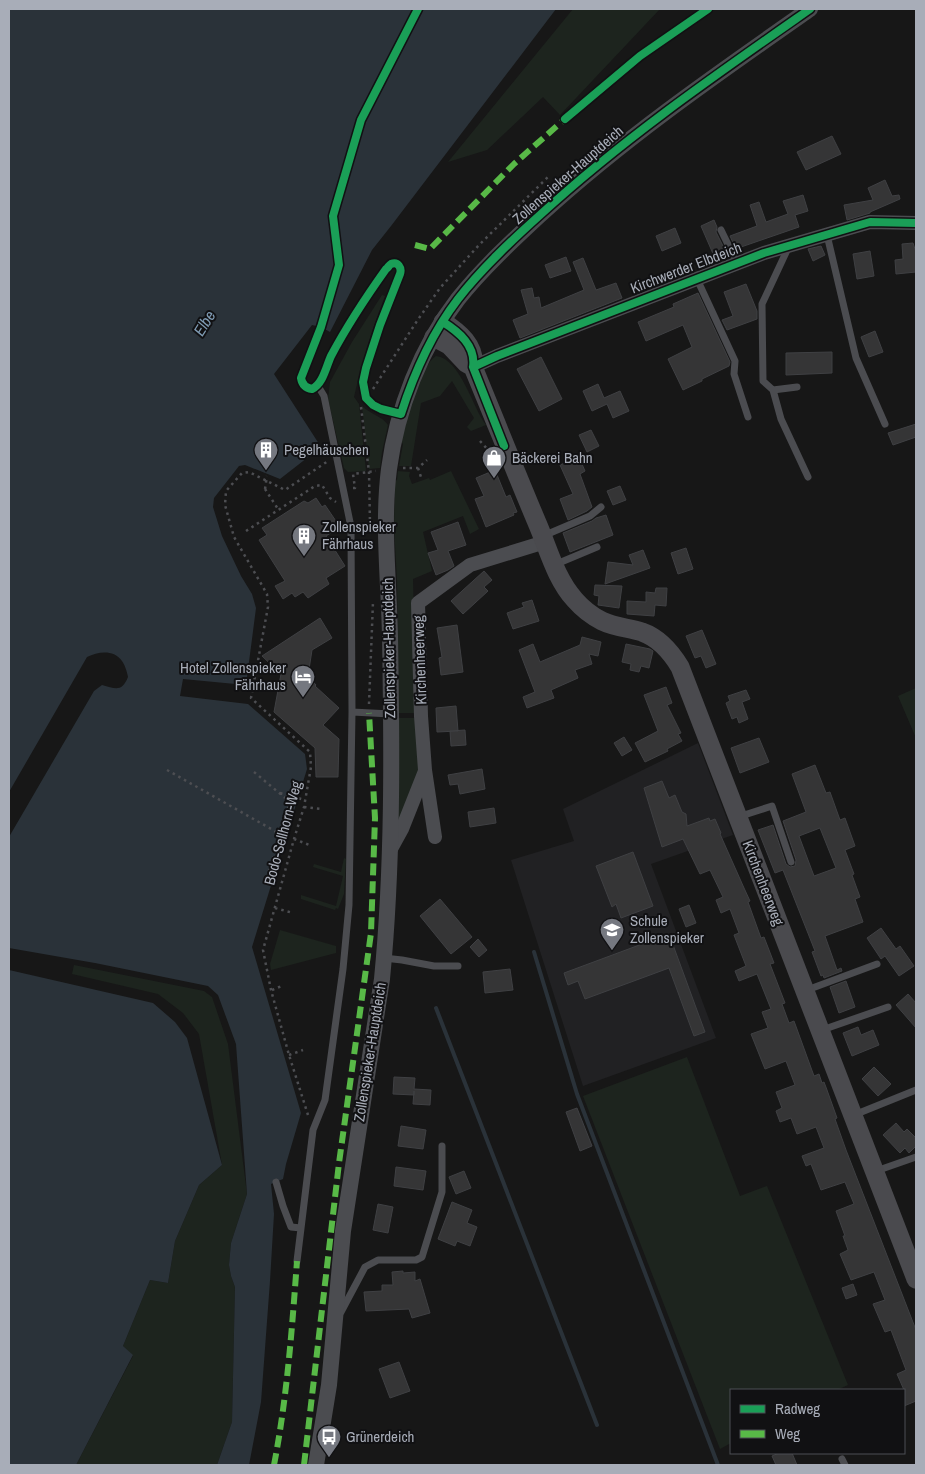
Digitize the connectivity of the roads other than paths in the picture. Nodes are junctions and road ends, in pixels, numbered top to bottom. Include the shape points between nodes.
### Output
1 (810, 9) edge
2 (916, 223) edge
3 (722, 230) dead end
4 (827, 235) junction
5 (789, 246) junction
6 (736, 264) junction
7 (697, 278) junction
8 (321, 327) dead end
9 (438, 330) junction
10 (473, 367) junction
11 (318, 386) junction
12 (797, 387) dead end
13 (773, 390) junction
14 (401, 414) junction
15 (748, 417) dead end
16 (885, 424) dead end
17 (808, 478) dead end
18 (601, 508) dead end
19 (544, 539) junction
20 (597, 547) dead end
21 (554, 566) junction
22 (352, 712) junction
23 (391, 714) junction
24 (425, 770) junction
25 (738, 818) junction
26 (435, 837) dead end
27 (391, 848) junction
28 (791, 862) dead end
29 (384, 958) junction
30 (877, 964) dead end
31 (458, 966) dead end
32 (805, 991) junction
33 (888, 1006) dead end
34 (820, 1031) junction
35 (916, 1090) edge
36 (853, 1115) junction
37 (442, 1146) dead end
38 (916, 1158) edge
39 (874, 1171) junction
40 (276, 1182) dead end
41 (301, 1228) junction
42 (297, 1261) dead end
43 (916, 1279) edge
44 (334, 1325) junction
45 (316, 1465) edge

1 - 9 street, Zollenspieker-Hauptdeich via 702,84 572,186 490,263 458,299
2 - 4 street, Kirchwerder Elbdeich via 870,222
3 - 6 lane
4 - 5 street, Kirchwerder Elbdeich
4 - 16 lane via 856,358
5 - 6 street, Kirchwerder Elbdeich
5 - 13 lane via 762,304 763,381
6 - 7 street, Kirchwerder Elbdeich
7 - 10 street, Kirchwerder Elbdeich
7 - 15 lane via 735,361 734,374
8 - 11 lane via 301,378 308,388
9 - 10 main road, Kirchenheerweg
9 - 14 street, Zollenspieker-Hauptdeich via 415,375
10 - 19 main road, Kirchenheerweg
11 - 14 lane via 357,312 386,269 396,264 400,266 400,274 363,382 366,397 373,405
11 - 22 lane via 324,396 351,527
12 - 13 lane
13 - 17 lane via 781,418
14 - 23 street, Zollenspieker-Hauptdeich via 387,488
18 - 19 lane
19 - 21 main road, Kirchenheerweg
19 - 24 street, Kirchenheerweg via 470,565 418,604
20 - 21 lane
21 - 25 main road, Kirchenheerweg via 568,591 584,609 602,621 653,638 675,659
22 - 23 lane
22 - 41 lane via 346,943 325,1100 313,1130
23 - 27 street, Zollenspieker-Hauptdeich
24 - 26 street, Kirchenheerweg
24 - 27 street, Kirchenheerweg
25 - 28 lane via 772,806
25 - 32 main road, Kirchenheerweg
27 - 29 street, Zollenspieker-Hauptdeich
29 - 31 lane via 434,966
29 - 44 street, Zollenspieker-Hauptdeich via 342,1231
30 - 32 lane
32 - 34 main road, Kirchenheerweg
33 - 34 lane
34 - 36 main road, Kirchenheerweg
35 - 36 lane
36 - 39 main road, Kirchenheerweg
37 - 44 lane via 442,1192 422,1257 416,1260 378,1260 365,1267
38 - 39 lane
39 - 43 main road, Kirchenheerweg
40 - 41 lane via 291,1227
41 - 42 lane
44 - 45 street, Zollenspieker-Hauptdeich via 329,1385

